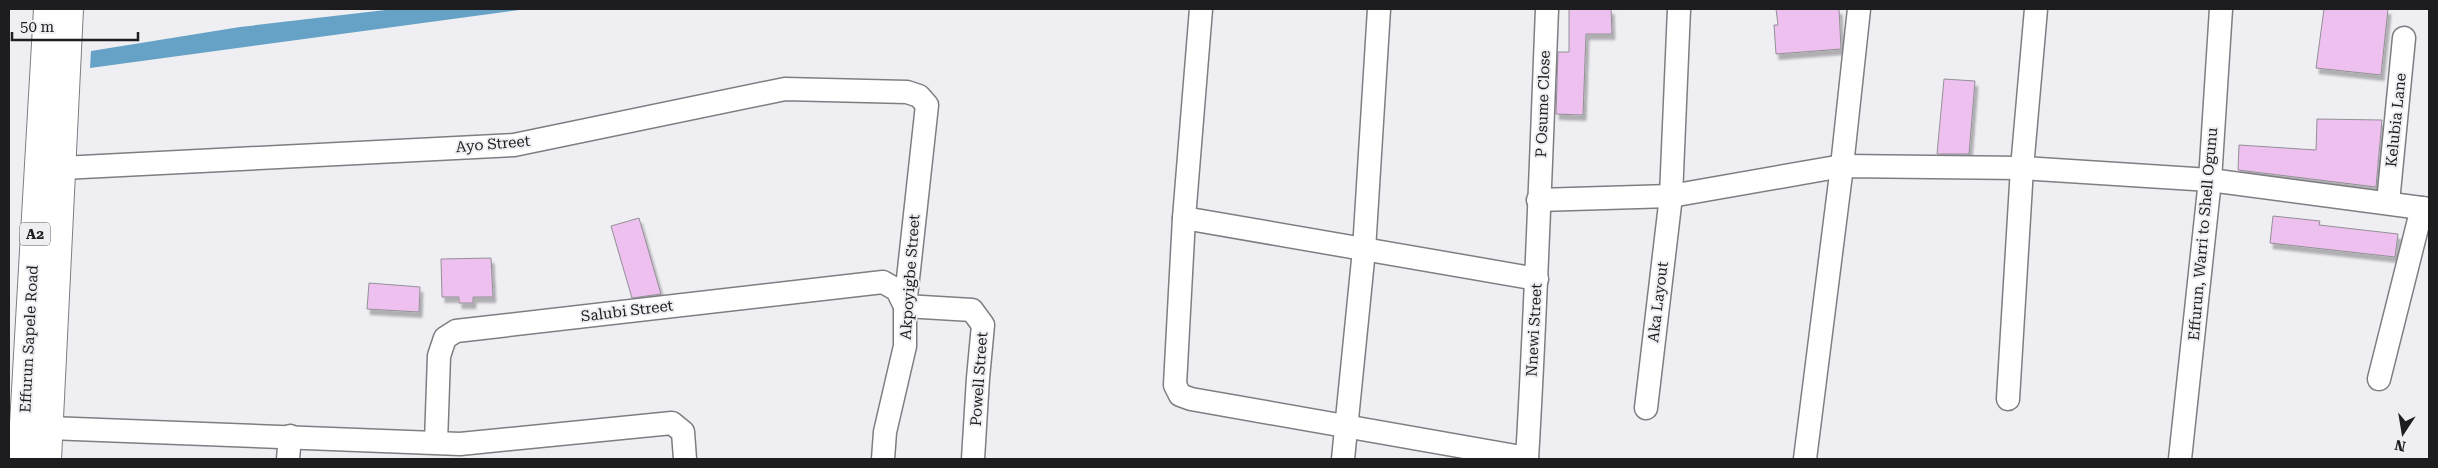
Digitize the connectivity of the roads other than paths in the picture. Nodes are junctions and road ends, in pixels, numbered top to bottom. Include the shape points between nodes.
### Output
1 (48, 9) edge
2 (69, 9) edge
3 (1201, 9) edge
4 (1379, 9) edge
5 (1547, 9) edge
6 (1679, 9) edge
7 (1859, 9) edge
8 (2036, 9) edge
9 (2221, 9) edge
10 (2404, 38) dead end
11 (919, 96) joint
12 (1842, 166) junction
13 (62, 168) junction
14 (2022, 168) junction
15 (2210, 180) junction
16 (1671, 196) junction
17 (1538, 200) junction
18 (2388, 202) junction
19 (2426, 208) edge
20 (1184, 218) junction
21 (1364, 250) junction
22 (1537, 279) junction
23 (905, 306) junction
24 (2379, 379) dead end
25 (2008, 399) dead end
26 (1646, 408) dead end
27 (1345, 426) junction
28 (49, 428) junction
29 (290, 436) junction
30 (436, 442) junction
31 (460, 452) edge
32 (22, 459) edge
33 (47, 459) edge
34 (288, 459) edge
35 (685, 459) edge
36 (883, 459) edge
37 (973, 459) edge
38 (1343, 459) edge
39 (1527, 459) edge
40 (1805, 459) edge
41 (2180, 459) edge

1 - 32 highway, Effurun Sapele Road / A2
2 - 13 highway, Effurun Sapele Road / A2
3 - 20 street
4 - 21 street
5 - 17 street, P Osume Close
6 - 16 street, Aka Layout
7 - 12 street
8 - 14 street
9 - 15 street, Effurun, Warri to Shell Ogunu
10 - 18 street, Kelubia Lane
11 - 13 street, Ayo Street via 907,92 784,89 514,145
11 - 23 street, Akpoyigbe Street via 926,105
12 - 14 street
12 - 16 street
12 - 40 street
13 - 28 highway, Effurun Sapele Road / A2
14 - 15 street
14 - 25 street
15 - 18 street
15 - 41 street, Effurun, Warri to Shell Ogunu
16 - 17 street
16 - 26 street, Aka Layout
17 - 22 street, Nnewi Street
18 - 19 street
19 - 24 street
20 - 21 street
20 - 27 street via 1174,385 1180,395
21 - 22 street
21 - 27 street
22 - 39 street, Nnewi Street
23 - 30 street, Salubi Street via 897,290 883,282 456,331 445,338 439,356
23 - 36 street, Akpoyigbe Street via 905,346
23 - 37 street, Powell Street via 972,310 983,325
27 - 38 street
27 - 39 street
28 - 29 street
28 - 33 highway, Effurun Sapele Road / A2
29 - 30 street
29 - 34 street
30 - 31 street
31 - 35 street via 672,423 683,432

